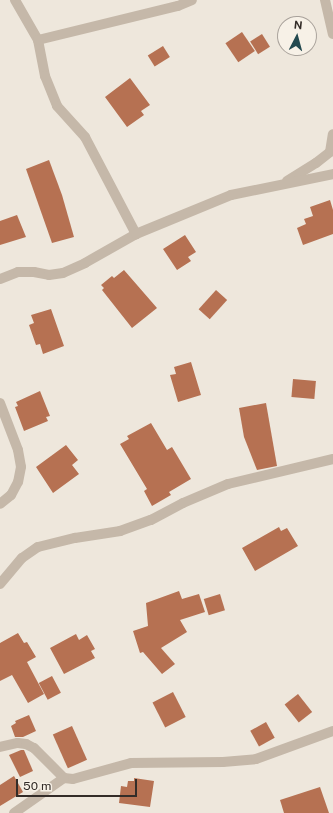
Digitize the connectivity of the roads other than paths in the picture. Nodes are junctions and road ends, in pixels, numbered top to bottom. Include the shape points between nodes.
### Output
1 (16, 0) edge
2 (192, 0) edge
3 (325, 0) edge
4 (333, 34) edge
5 (38, 40) junction
6 (333, 134) edge
7 (333, 174) edge
8 (282, 185) junction
9 (136, 234) junction
10 (0, 279) edge
11 (0, 403) edge
12 (333, 459) edge
13 (0, 504) edge
14 (0, 584) edge
15 (333, 731) edge
16 (0, 747) edge
17 (64, 778) junction
18 (14, 813) edge

1 - 5 street
2 - 5 street via 178,6
3 - 4 street
5 - 9 street via 46,76 57,106 85,137
6 - 8 street via 330,152
7 - 8 street
8 - 9 street via 231,195
9 - 10 street via 86,263 63,273 49,276 34,272 18,272
11 - 13 street via 18,450 21,466 18,482 11,495
12 - 14 street via 228,484 151,520 120,531 38,547 22,558
15 - 17 street via 256,759 132,763 73,779
16 - 17 street via 26,744 34,748
17 - 18 street

